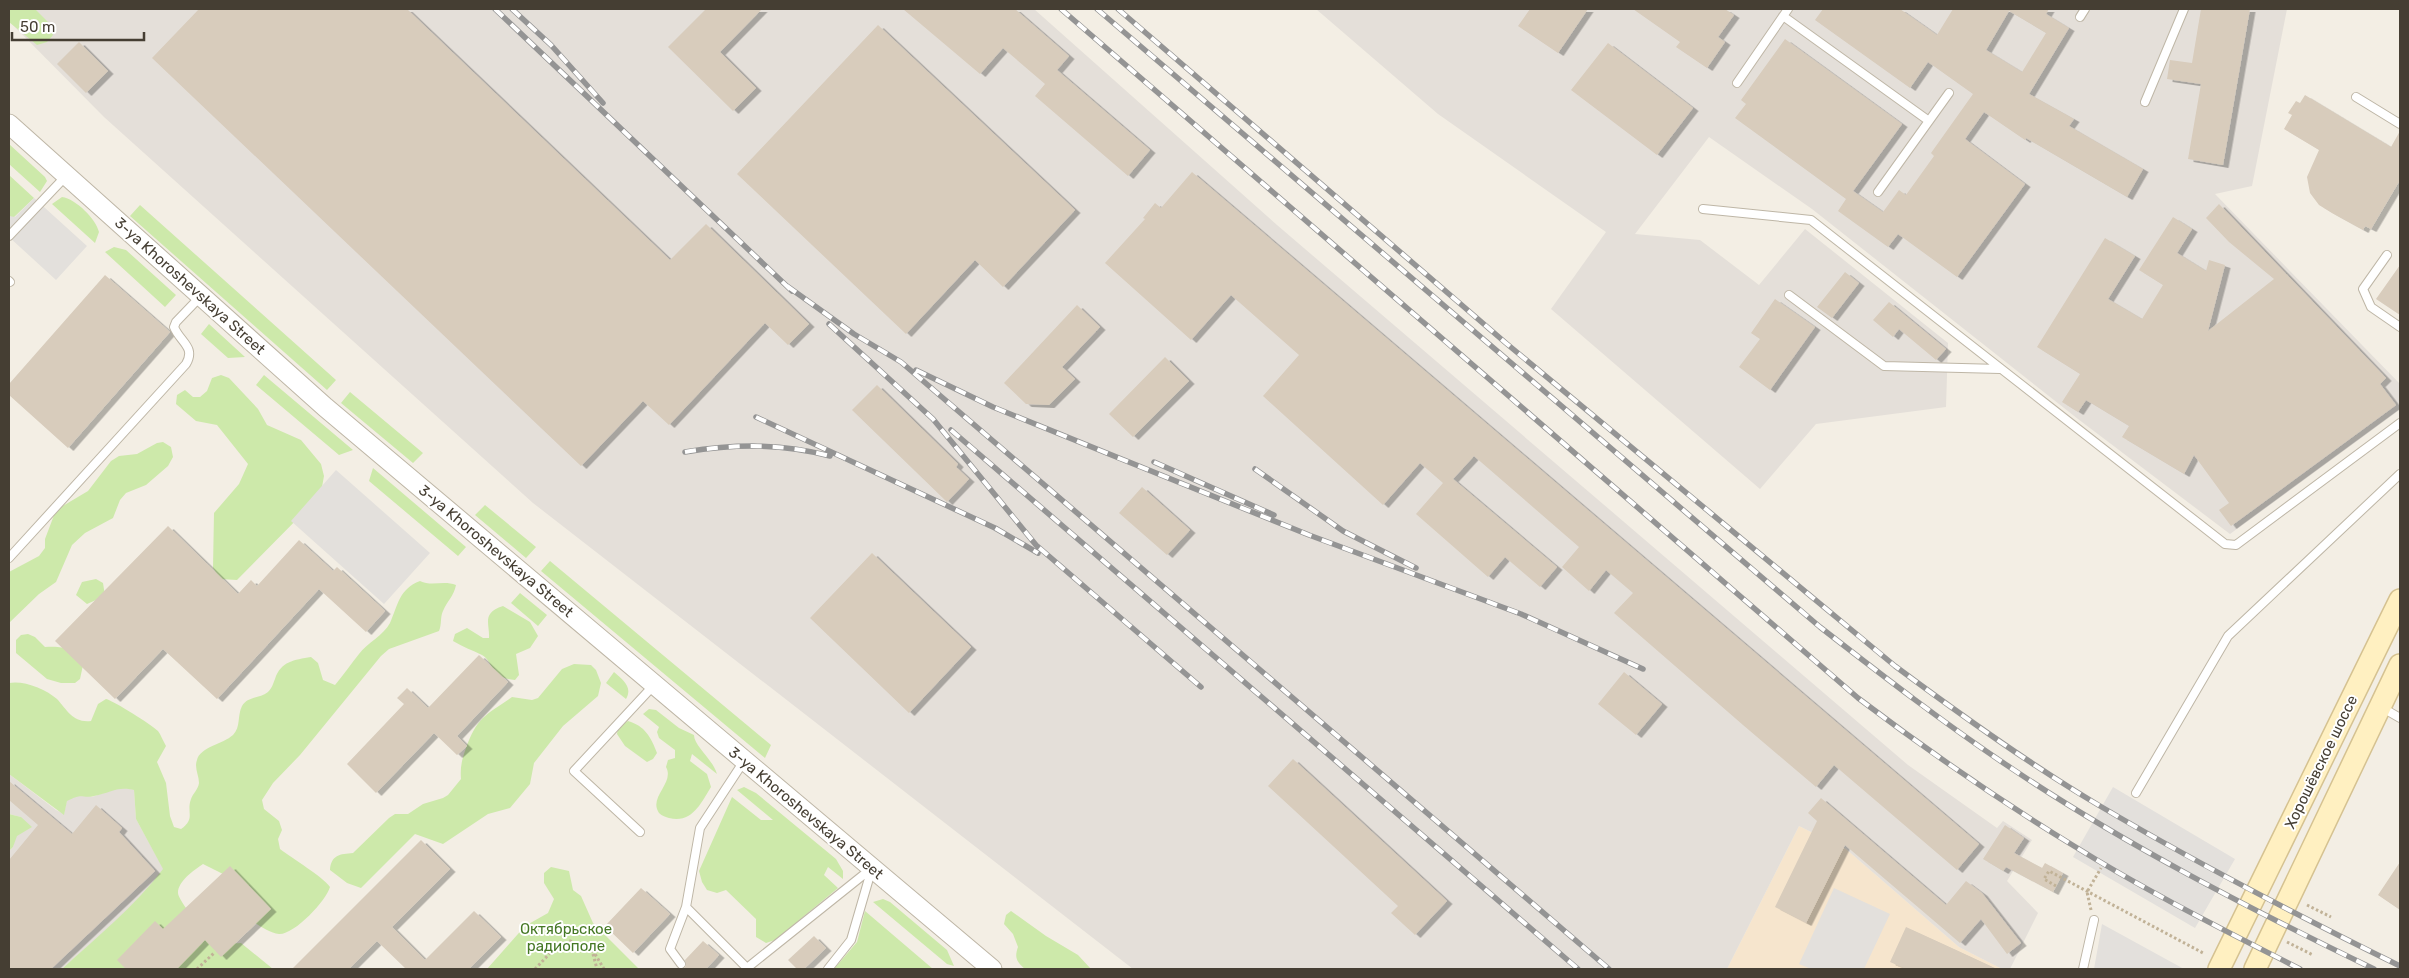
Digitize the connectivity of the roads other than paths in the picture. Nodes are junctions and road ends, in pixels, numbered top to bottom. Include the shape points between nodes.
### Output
1 (1788, 9) edge
2 (2085, 9) edge
3 (2184, 9) edge
4 (1783, 16) junction
5 (2080, 17) dead end
6 (1736, 83) dead end
7 (1949, 93) dead end
8 (2356, 97) dead end
9 (2145, 102) dead end
10 (1929, 121) junction
11 (9, 124) edge
12 (2400, 124) edge
13 (67, 176) junction
14 (1878, 192) dead end
15 (1703, 209) dead end
16 (9, 236) edge
17 (2387, 255) dead end
18 (1789, 295) dead end
19 (201, 296) junction
20 (2400, 327) edge
21 (2000, 369) junction
22 (2400, 423) edge
23 (2400, 474) edge
24 (9, 558) edge
25 (2400, 600) edge
26 (2400, 665) edge
27 (654, 685) junction
28 (2381, 707) junction
29 (2400, 718) edge
30 (744, 761) junction
31 (2136, 793) dead end
32 (640, 832) dead end
33 (872, 868) junction
34 (686, 907) junction
35 (2094, 920) road end
36 (2212, 962) edge
37 (682, 964) dead end
38 (983, 964) edge
39 (747, 969) edge
40 (828, 969) edge
41 (2083, 969) edge
42 (2254, 969) edge

1 - 4 lane
2 - 5 lane
3 - 9 lane
4 - 6 lane
4 - 10 lane
7 - 10 lane
8 - 12 lane
10 - 14 lane
11 - 13 street, 3-ya Khoroshevskaya Street
13 - 16 lane
13 - 19 street, 3-ya Khoroshevskaya Street
15 - 21 lane via 1811,220
17 - 20 lane via 2363,289 2372,306
18 - 21 lane via 1884,366
19 - 24 lane via 174,328 189,348 186,364
19 - 27 street, 3-ya Khoroshevskaya Street via 326,407
21 - 22 lane via 2225,544 2236,545
23 - 31 lane via 2228,636
25 - 36 main road, Хорошёвское шоссе via 2241,924
26 - 28 main road, Хорошёвское шоссе
27 - 30 street, 3-ya Khoroshevskaya Street
27 - 32 lane via 574,772
28 - 29 lane
28 - 42 main road, Хорошёвское шоссе via 2278,941
30 - 33 street, 3-ya Khoroshevskaya Street
30 - 34 lane via 700,828
33 - 38 street, 3-ya Khoroshevskaya Street
33 - 39 lane
33 - 40 lane via 851,940
34 - 37 lane via 670,949
34 - 39 lane
35 - 41 lane

